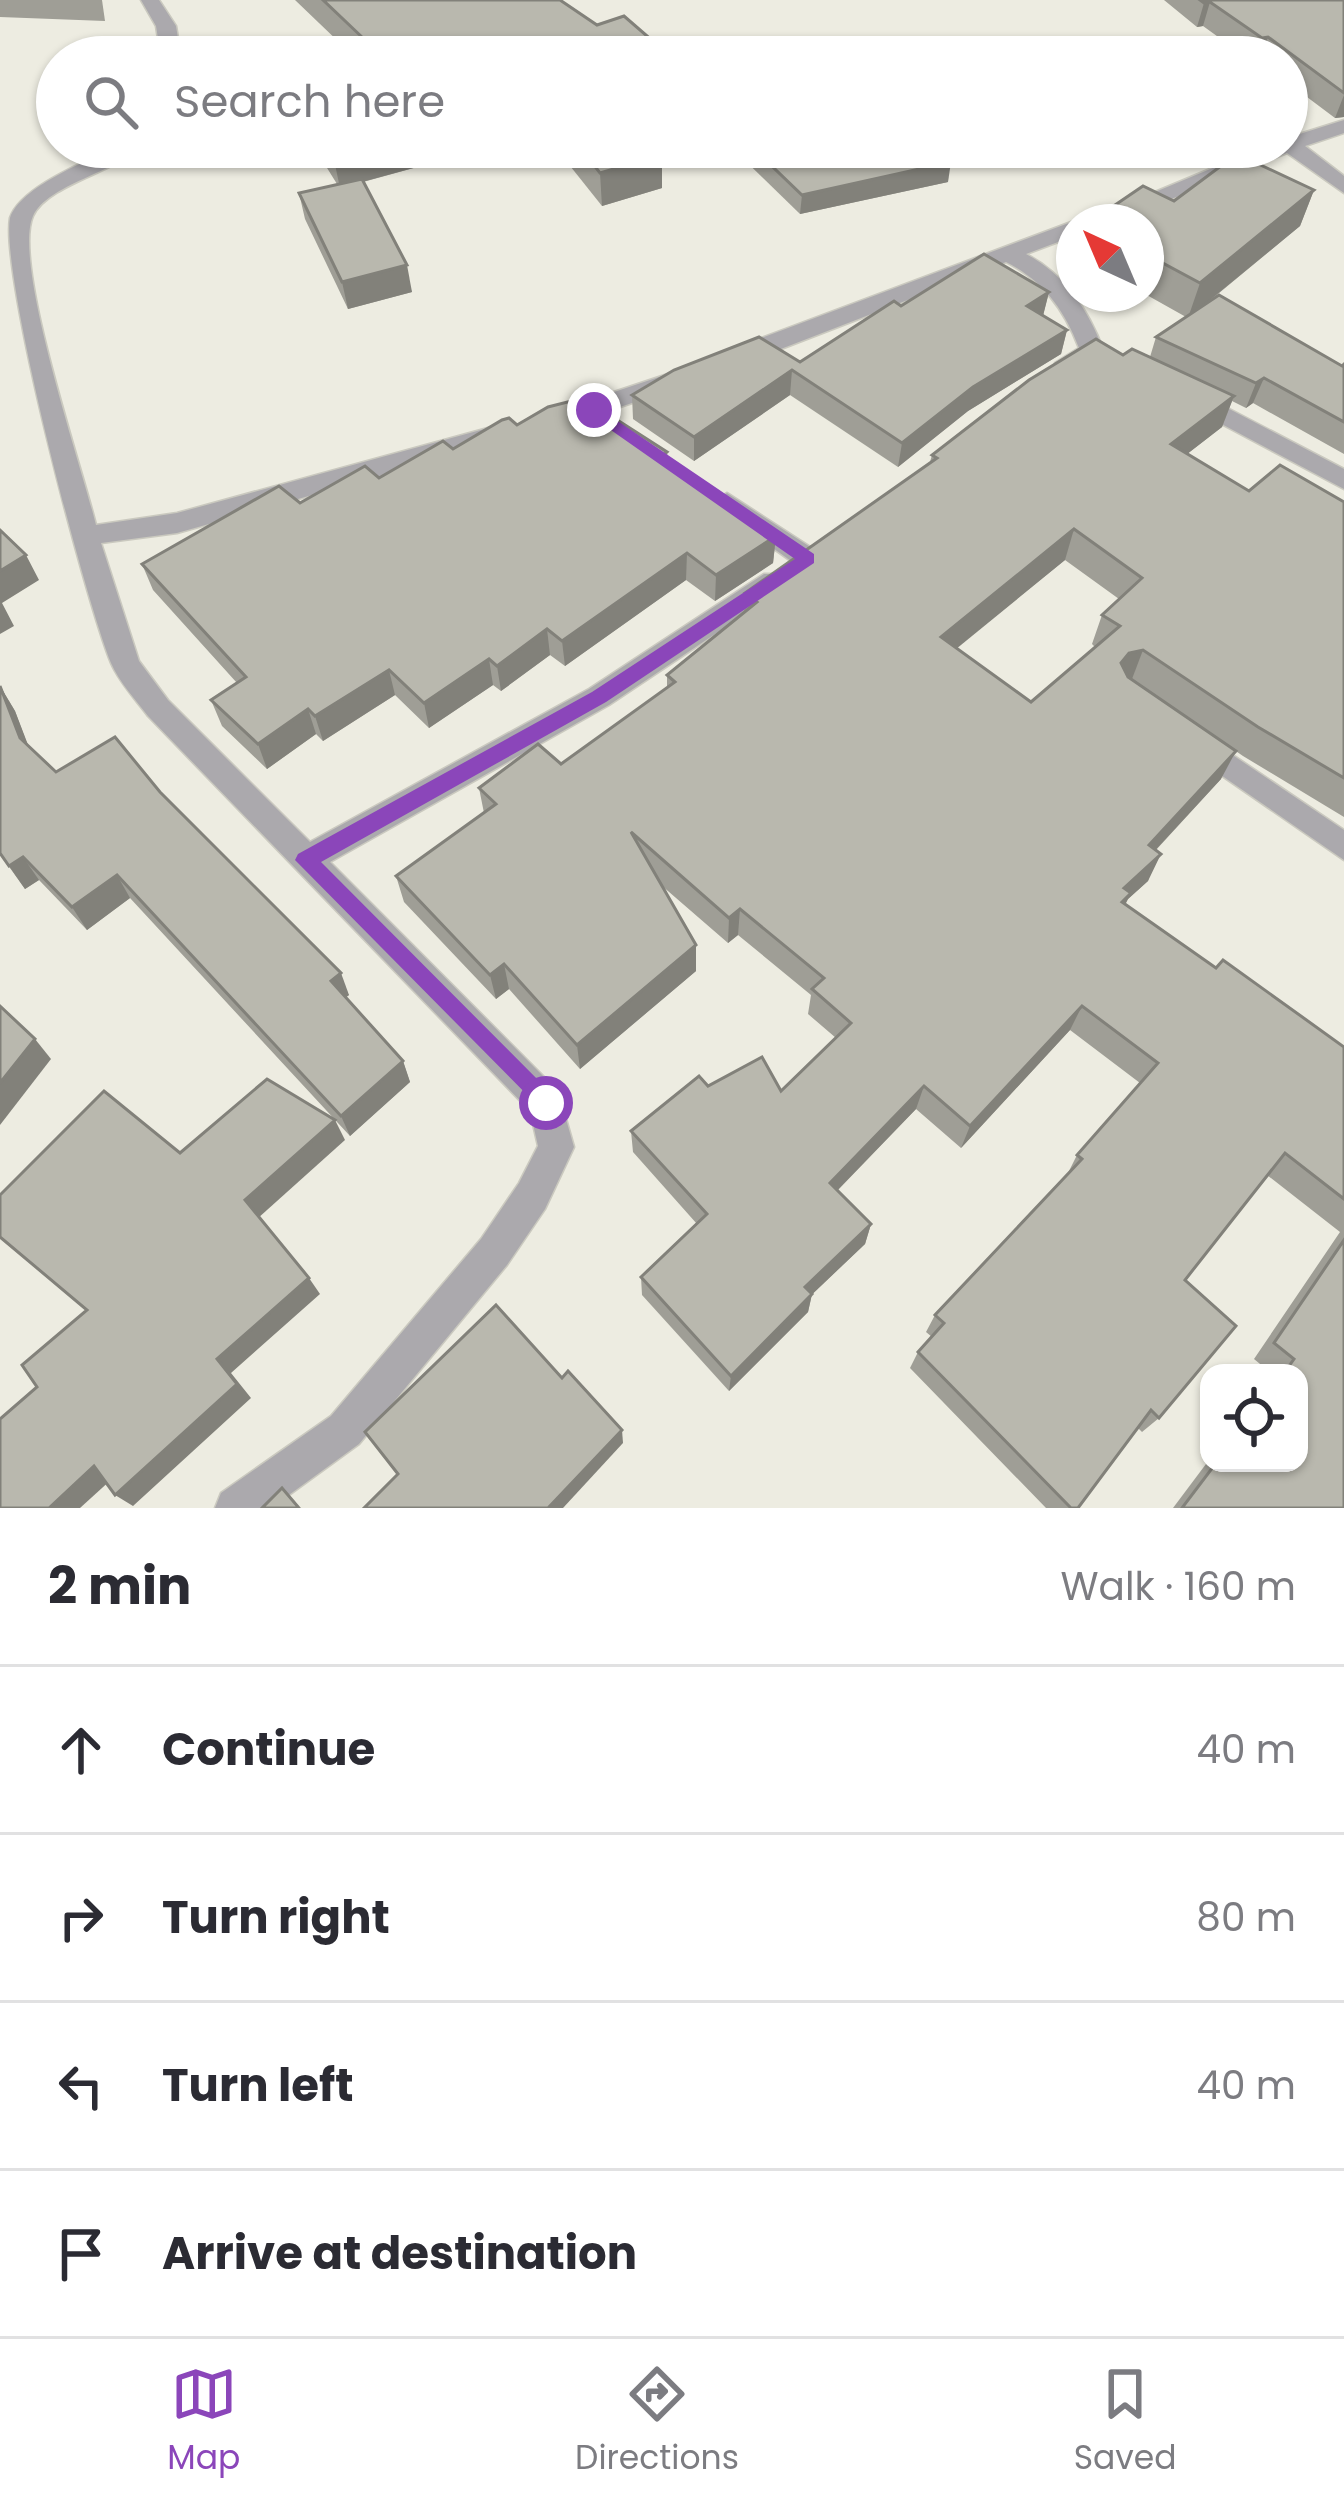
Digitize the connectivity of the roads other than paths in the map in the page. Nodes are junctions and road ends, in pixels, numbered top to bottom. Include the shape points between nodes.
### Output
1 (151, 0) edge
2 (168, 36) edge
3 (1344, 126) edge
4 (1308, 138) edge
5 (1308, 162) edge
6 (95, 168) edge
7 (1229, 168) edge
8 (1344, 187) edge
9 (1136, 204) edge
10 (1056, 236) edge
11 (1010, 255) junction
12 (1037, 376) edge
13 (1167, 386) edge
14 (1344, 480) edge
15 (711, 491) edge
16 (85, 536) junction
17 (1168, 722) edge
18 (1344, 847) edge
19 (306, 860) junction
20 (236, 1508) edge

1 - 2 street
3 - 4 street
5 - 8 street
6 - 16 street via 21,215 16,232 28,330
7 - 9 street
10 - 11 street
11 - 12 street via 1049,276 1102,355
11 - 16 street via 703,370 603,417 177,523
13 - 14 street
15 - 19 street via 817,552 599,697
16 - 19 street via 126,664 141,687
17 - 18 street
19 - 20 street via 546,1103 556,1147 494,1252 345,1430

